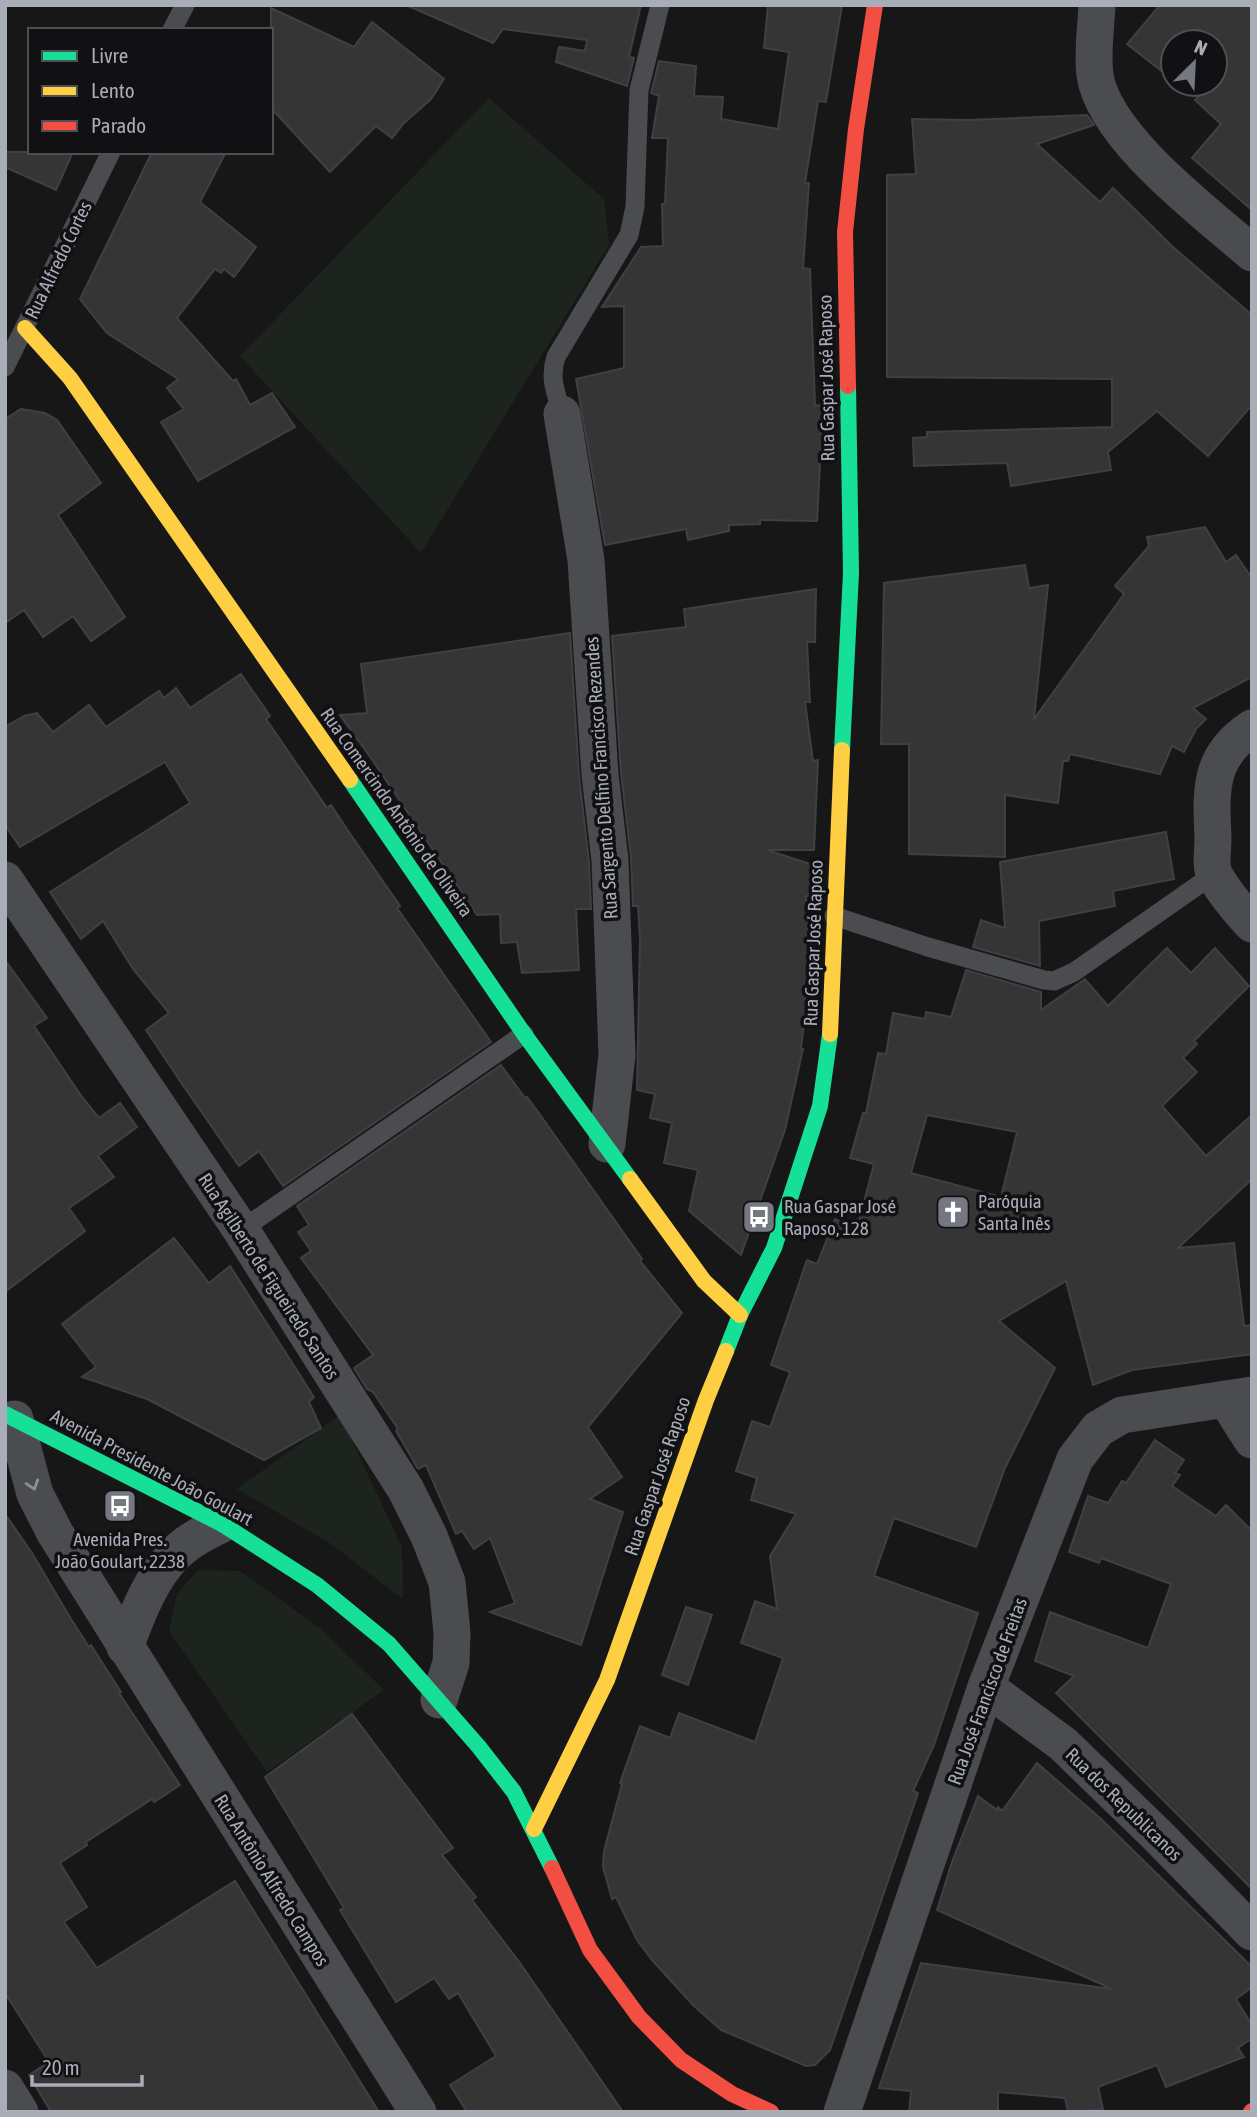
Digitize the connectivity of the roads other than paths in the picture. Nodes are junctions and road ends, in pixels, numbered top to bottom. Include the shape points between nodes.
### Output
1 (185, 5) edge
2 (660, 5) edge
3 (874, 5) edge
4 (1097, 5) edge
5 (173, 28) edge
6 (110, 154) edge
7 (1252, 253) edge
8 (25, 328) junction
9 (5, 367) edge
10 (562, 414) joint
11 (1252, 727) edge
12 (1214, 874) junction
13 (5, 880) edge
14 (834, 916) junction
15 (1252, 924) edge
16 (524, 1034) junction
17 (607, 1144) junction
18 (241, 1230) junction
19 (740, 1315) junction
20 (1239, 1397) edge
21 (10, 1416) edge
22 (1252, 1440) edge
23 (222, 1524) junction
24 (125, 1647) junction
25 (986, 1687) junction
26 (439, 1700) junction
27 (534, 1829) junction
28 (1252, 1932) edge
29 (5, 2088) edge
30 (20, 2112) edge
31 (418, 2112) edge
32 (771, 2112) edge
33 (842, 2112) edge

1 - 5 lane
2 - 10 lane via 639,90 632,224 556,357 552,383
3 - 14 street, Rua Gaspar José Raposo via 845,232 851,573
4 - 7 street via 1095,75 1104,105 1147,160
6 - 8 lane, Rua Alfredo Cortes
8 - 9 lane, Rua Alfredo Cortes
8 - 16 street, Rua Comercindo Antônio de Oliveira via 70,377
10 - 17 street, Rua Sargento Delfino Francisco Rezendes via 586,560 610,860 617,1055
11 - 12 street via 1230,746 1212,781
12 - 14 lane via 1074,972 1054,981
12 - 15 street
13 - 18 street, Rua Agilberto de Figueiredo Santos
14 - 19 street, Rua Gaspar José Raposo via 834,980 820,1106 774,1248
16 - 17 street, Rua Comercindo Antônio de Oliveira
16 - 18 lane
17 - 19 street, Rua Comercindo Antônio de Oliveira via 704,1281
18 - 26 street, Rua Agilberto de Figueiredo Santos via 406,1490 429,1536 447,1582 452,1633 451,1662
19 - 27 street, Rua Gaspar José Raposo via 607,1680
20 - 22 street
20 - 25 street, Rua José Francisco de Freitas via 1122,1415 1098,1429 1075,1460
21 - 23 street, Avenida Presidente João Goulart
21 -> 24 street, Rua Antônio Alfredo Campos via 35,1493
23 - 24 street via 175,1553 142,1601
23 - 26 street, Avenida Presidente João Goulart via 317,1585 389,1644
24 - 31 street, Rua Antônio Alfredo Campos
25 - 28 street, Rua dos Republicanos via 1063,1744
25 - 33 street, Rua José Francisco de Freitas
26 - 27 street, Avenida Presidente João Goulart via 514,1792
27 - 32 street, Avenida Presidente João Goulart via 590,1950 639,2017 681,2060 732,2094
29 - 30 street

